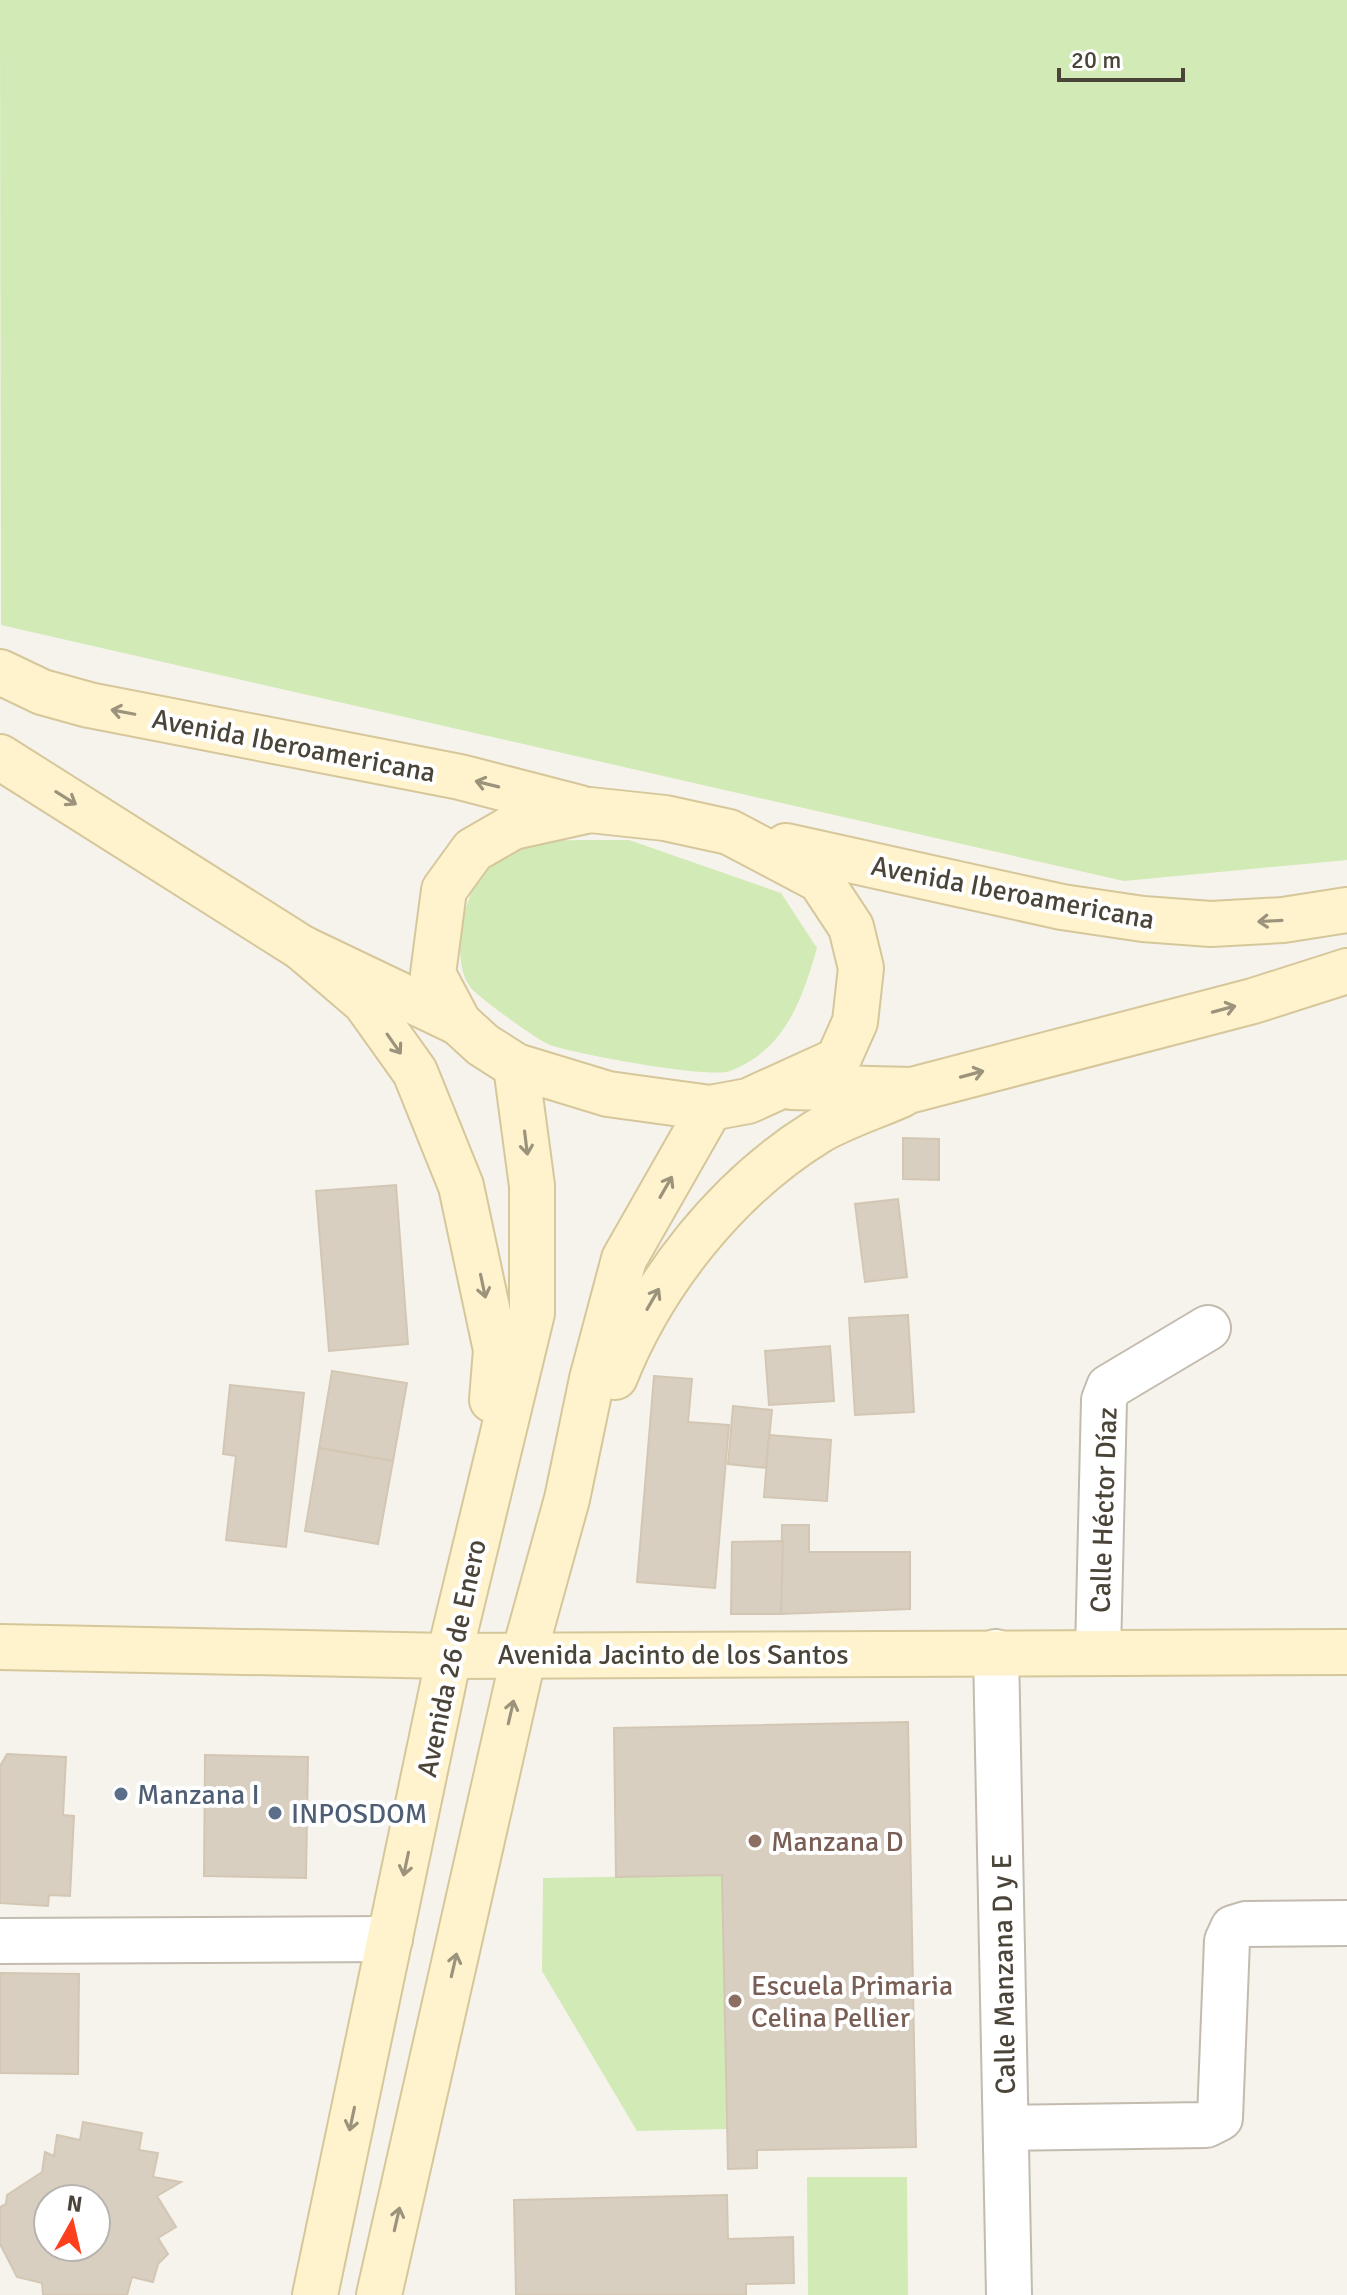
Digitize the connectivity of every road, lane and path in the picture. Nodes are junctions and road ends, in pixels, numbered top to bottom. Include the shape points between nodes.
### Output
1 (0, 672) edge
2 (0, 757) edge
3 (590, 810) junction
4 (729, 832) junction
5 (1347, 910) edge
6 (302, 948) junction
7 (1347, 971) edge
8 (459, 1023) junction
9 (516, 1066) junction
10 (784, 1087) junction
11 (912, 1090) junction
12 (710, 1108) junction
13 (1208, 1328) dead end
14 (567, 1499) junction
15 (481, 1523) junction
16 (0, 1647) edge
17 (996, 1652) junction
18 (1098, 1652) junction
19 (1347, 1652) edge
20 (524, 1654) junction
21 (449, 1656) junction
22 (1347, 1923) edge
23 (390, 1939) junction
24 (0, 1941) edge
25 (1007, 2128) junction
26 (315, 2295) edge
27 (379, 2295) edge
28 (1009, 2295) edge

3 -> 1 street, Avenida Iberoamericana via 460,777 89,705 42,692
2 -> 6 street
3 - 4 street, Avenida Iberoamericana
3 - 8 street via 513,827 473,850 444,890 433,974
5 -> 4 street, Avenida Iberoamericana via 1211,924 1143,919 1047,904
4 - 10 street via 820,880 851,927 861,968 855,1022 838,1060
6 - 8 street
6 -> 15 street via 365,1002 415,1072 461,1186 496,1350
11 -> 7 street via 1253,1001
8 - 9 street
9 - 12 street via 608,1094
9 -> 15 street, Avenida 26 de Enero via 532,1186 532,1313
10 - 11 street
10 - 12 street
14 -> 11 street via 632,1334 666,1277 764,1167 820,1130
14 -> 12 street via 624,1259
13 - 18 street, Calle Héctor Díaz via 1109,1387 1104,1400
14 - 20 street
15 - 21 street, Avenida 26 de Enero
16 - 21 street, Avenida Jacinto de los Santos
17 - 18 street, Avenida Jacinto de los Santos
17 - 20 street, Avenida Jacinto de los Santos
17 - 25 street, Calle Manzana D y E
18 - 19 street, Avenida Jacinto de los Santos
20 - 21 street, Avenida Jacinto de los Santos
27 -> 20 street
21 -> 23 street, Avenida 26 de Enero
22 - 25 street via 1233,1928 1227,1941 1220,2118 1206,2125
23 - 24 street
23 -> 26 street, Avenida 26 de Enero
25 - 28 street, Calle Manzana D y E

